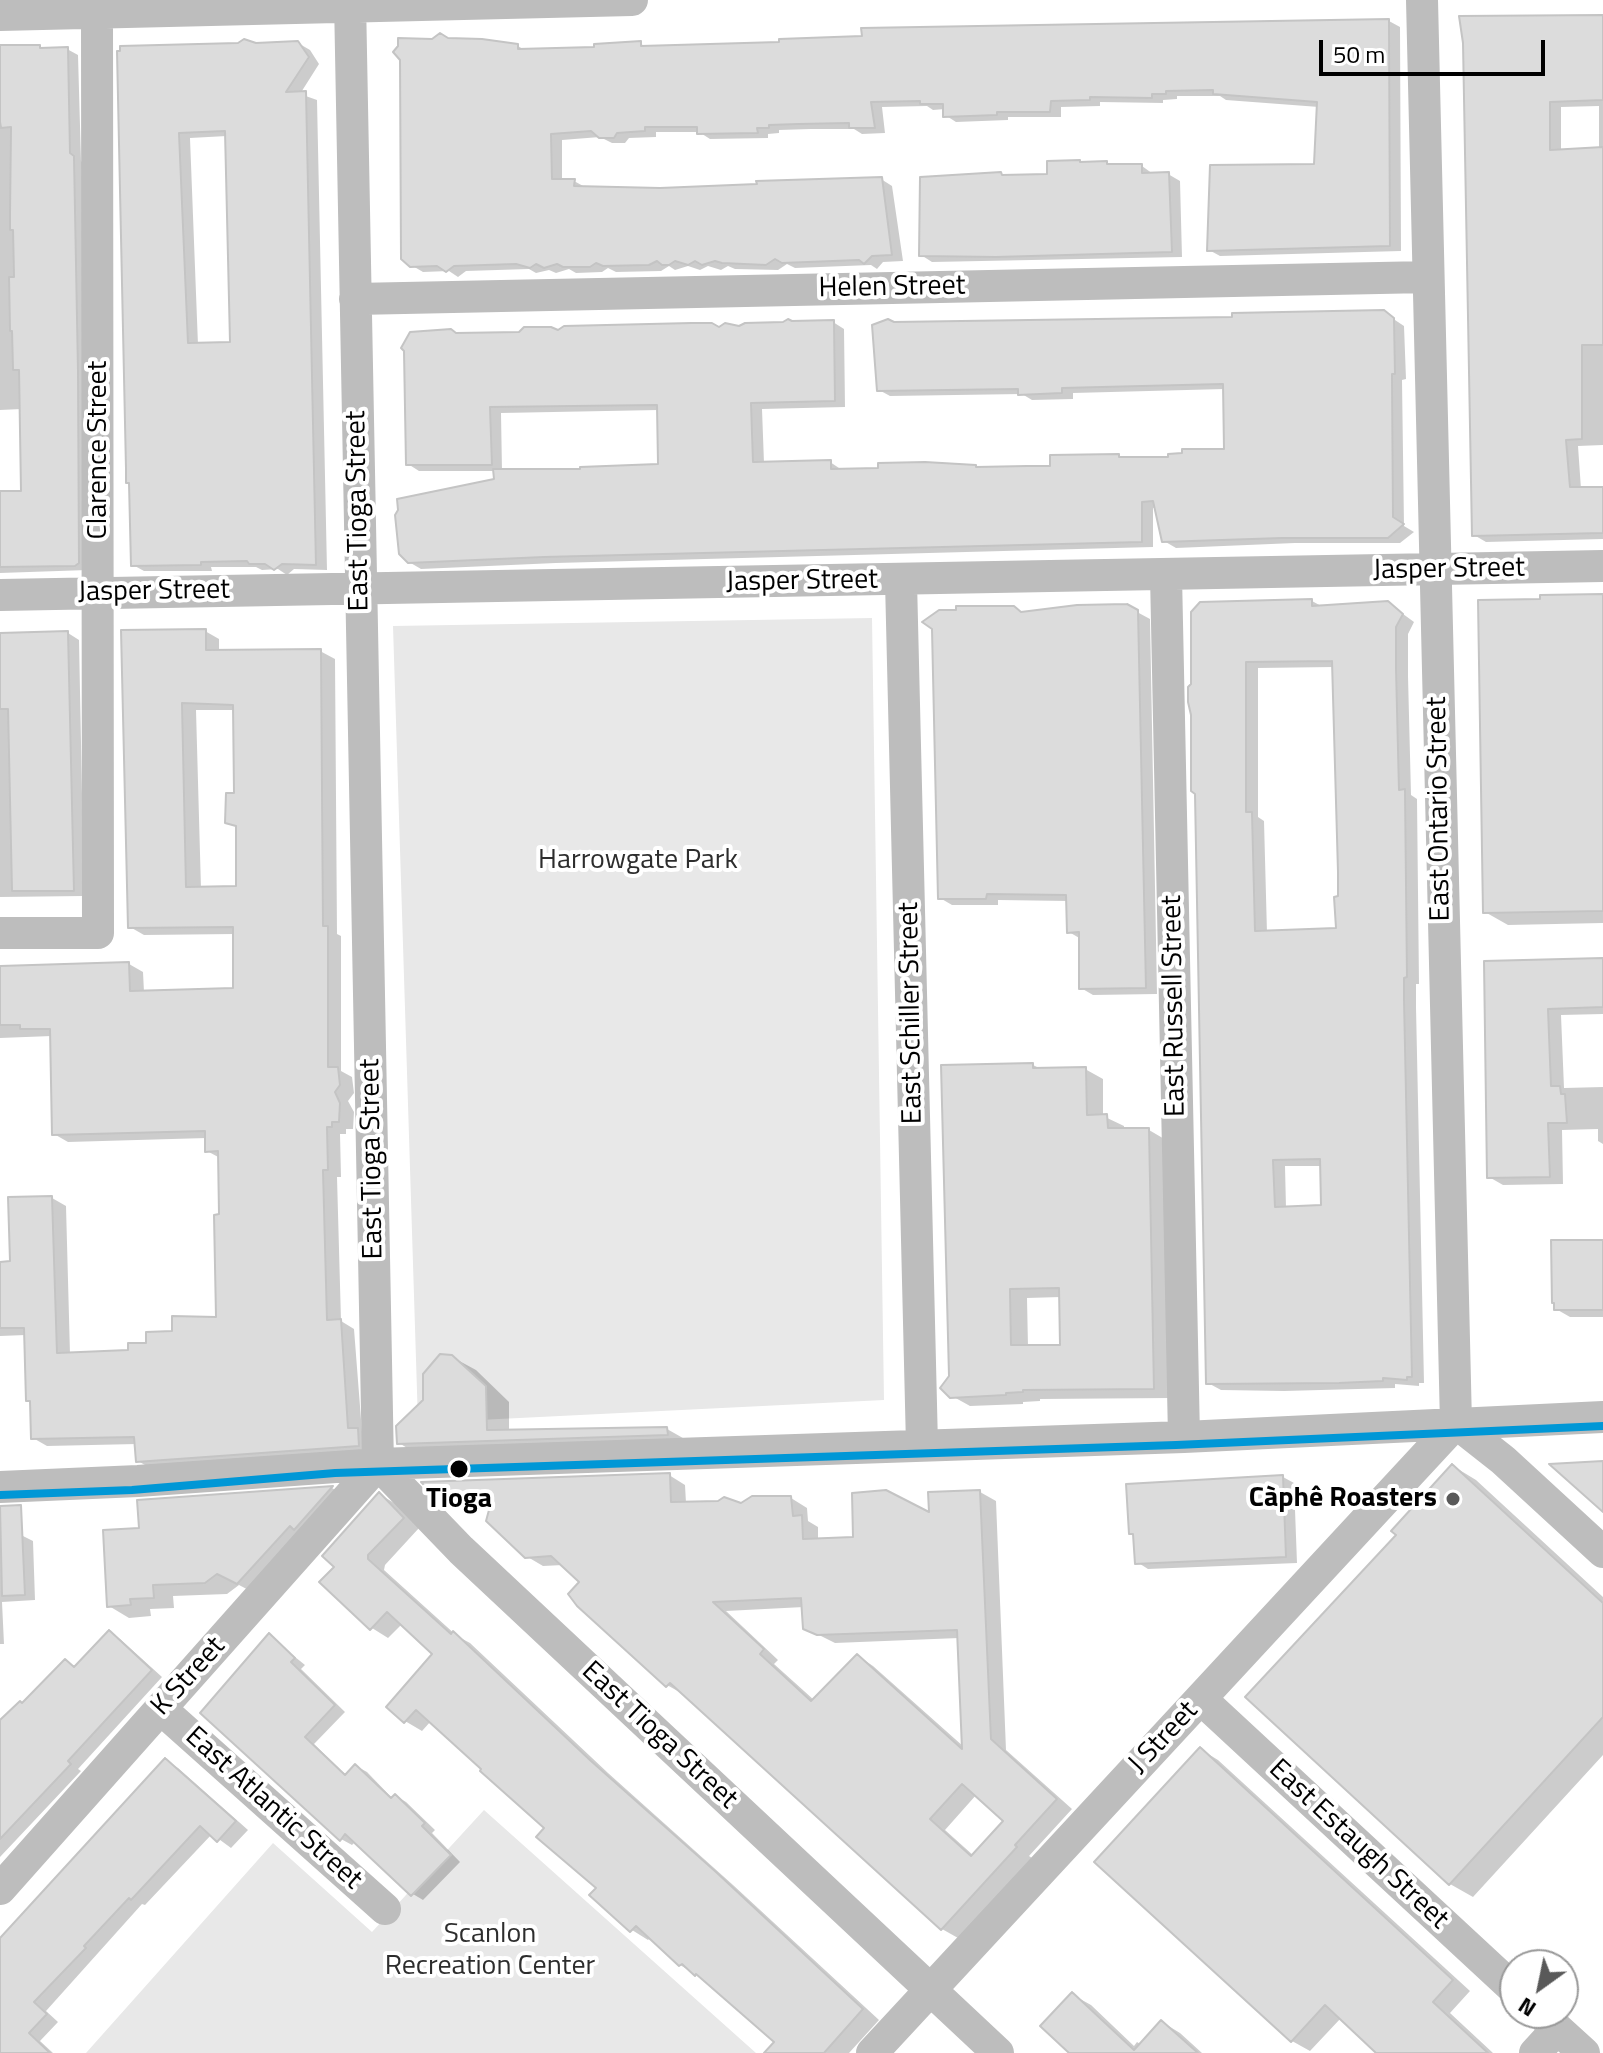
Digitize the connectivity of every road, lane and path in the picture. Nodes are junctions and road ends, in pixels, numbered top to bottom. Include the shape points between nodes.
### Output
1 (632, 0) edge
2 (1422, 0) edge
3 (350, 3) edge
4 (97, 14) junction
5 (0, 15) edge
6 (1428, 277) junction
7 (355, 299) junction
8 (1603, 566) edge
9 (1434, 571) junction
10 (1166, 575) junction
11 (901, 581) junction
12 (360, 588) junction
13 (99, 594) junction
14 (0, 595) edge
15 (0, 933) edge
16 (1603, 1417) edge
17 (1456, 1423) junction
18 (1184, 1437) junction
19 (922, 1445) junction
20 (378, 1464) junction
21 (0, 1487) edge
22 (1603, 1552) edge
23 (1201, 1699) junction
24 (161, 1709) junction
25 (0, 1889) edge
26 (385, 1909) dead end
27 (1499, 1975) edge
28 (929, 1989) junction
29 (1545, 2029) edge
30 (1557, 2029) edge
31 (872, 2053) edge
32 (998, 2053) edge
33 (1535, 2053) edge
34 (1584, 2053) edge

1 - 3 street
2 - 6 street, East Ontario Street
3 - 4 street
3 - 7 street, East Tioga Street
4 - 5 street
4 - 13 street, Clarence Street
6 - 7 street, Helen Street
6 - 9 street, East Ontario Street
7 - 12 street, East Tioga Street
8 - 9 street, Jasper Street
9 - 10 street, Jasper Street
9 - 17 street, East Ontario Street
10 - 11 street, Jasper Street
10 - 18 street, East Russell Street
11 - 12 street, Jasper Street
11 - 19 street, East Schiller Street
12 - 13 street, Jasper Street
12 - 20 street, East Tioga Street
13 - 14 street, Jasper Street
13 - 15 street, Clarence Street via 98,933
16 - 17 street
17 - 18 street
17 - 22 street
17 - 23 street, J Street
18 - 19 street
19 - 20 street
20 - 21 street
20 - 24 street, K Street
20 - 28 street, East Tioga Street via 461,1550
23 - 27 street, East Estaugh Street
23 - 28 street, J Street
24 - 25 street, K Street
24 - 26 street, East Atlantic Street
28 - 31 street, J Street
28 - 32 street, East Tioga Street
29 - 33 street
30 - 34 street

